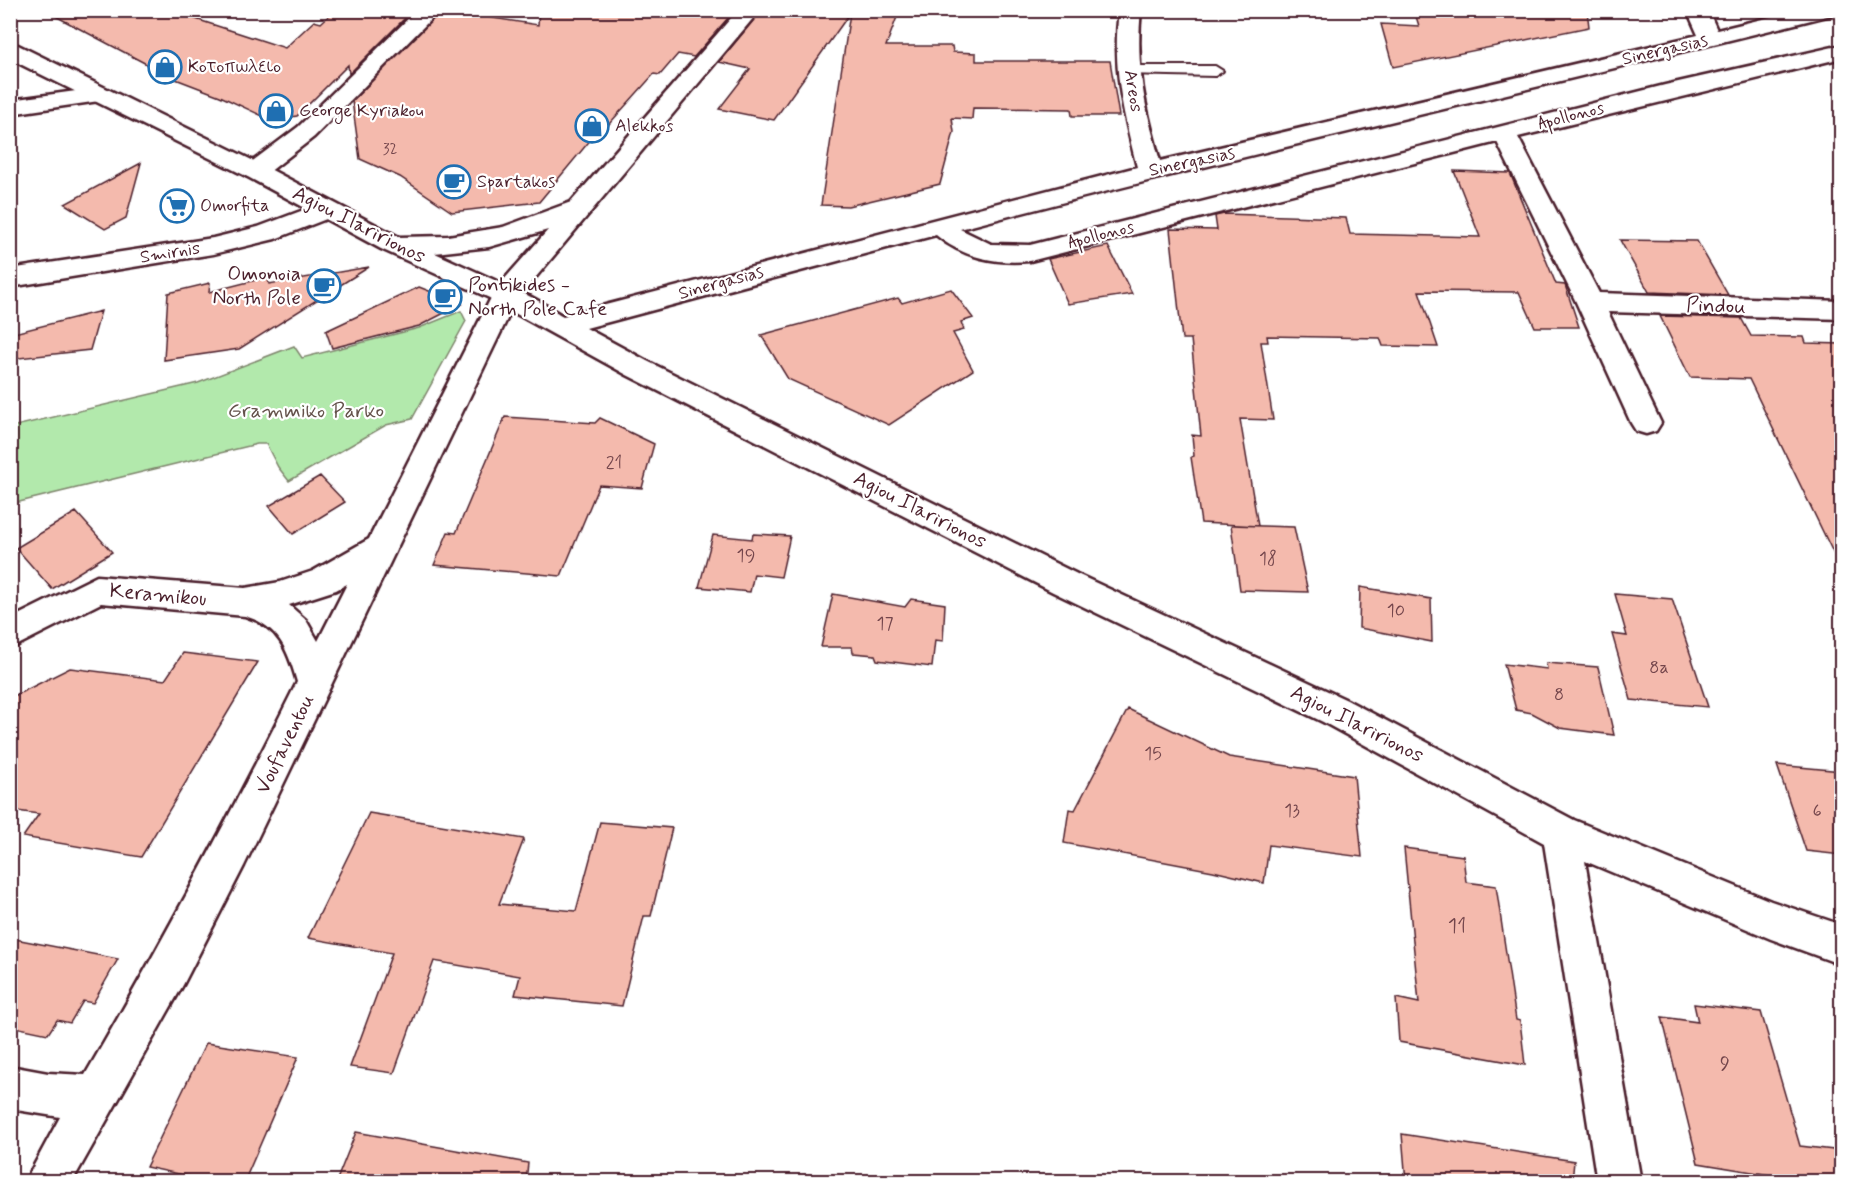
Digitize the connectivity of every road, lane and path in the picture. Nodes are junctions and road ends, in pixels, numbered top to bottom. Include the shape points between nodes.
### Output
1 (430, 10) edge
2 (750, 10) edge
3 (1130, 10) edge
4 (1697, 10) edge
5 (1828, 10) edge
6 (1823, 38) edge
7 (1711, 39) junction
8 (10, 50) edge
9 (1129, 71) junction
10 (1215, 71) dead end
11 (98, 95) junction
12 (10, 107) edge
13 (1504, 134) junction
14 (1250, 149) junction
15 (255, 171) junction
16 (1150, 171) junction
17 (1302, 183) junction
18 (581, 206) junction
19 (325, 210) junction
20 (939, 225) junction
21 (390, 243) junction
22 (10, 278) edge
23 (505, 296) junction
24 (1590, 302) junction
25 (1842, 310) edge
26 (559, 326) junction
27 (1646, 423) dead end
28 (380, 548) junction
29 (245, 602) junction
30 (10, 635) edge
31 (315, 683) junction
32 (1561, 832) junction
33 (1842, 945) edge
34 (10, 1087) edge
35 (96, 1097) junction
36 (46, 1182) edge
37 (1618, 1182) edge

1 - 15 street via 306,132
2 - 18 street, Voufaventou
3 - 9 street, Areos
4 - 7 street
5 - 6 street, Sinergasias
6 - 7 street, Sinergasias
6 - 13 street, Apollonos
7 - 14 street, Sinergasias
8 - 11 street, Agiou Ilaririonos
9 - 10 lane
9 - 16 street, Areos via 1130,92
11 - 12 street
11 - 15 street, Agiou Ilaririonos
13 - 17 street, Apollonos
13 - 24 street
14 - 16 street, Sinergasias
14 - 17 street
15 - 19 street, Agiou Ilaririonos
16 - 20 street, Sinergasias
17 - 20 street, Apollonos via 1030,253 999,254 973,249
18 - 21 street via 505,237 451,245
18 - 23 street, Voufaventou
19 - 21 street, Agiou Ilaririonos
19 - 22 street, Smirnis via 213,246
20 - 26 street, Sinergasias
21 - 23 street, Agiou Ilaririonos
23 - 26 street, Agiou Ilaririonos
23 - 28 street, Voufaventou
24 - 25 street, Pindou
24 - 27 street
26 - 32 street, Agiou Ilaririonos via 1065,583 1335,711
28 - 29 street, Keramikou via 324,581
28 - 31 street, Voufaventou
29 - 30 street, Keramikou via 97,589
29 - 31 street, Keramikou via 284,618 307,652
31 - 35 street, Voufaventou via 174,961
32 - 33 street, Agiou Ilaririonos via 1771,920
32 - 37 street
34 - 35 street via 48,1095
35 - 36 street, Voufaventou

